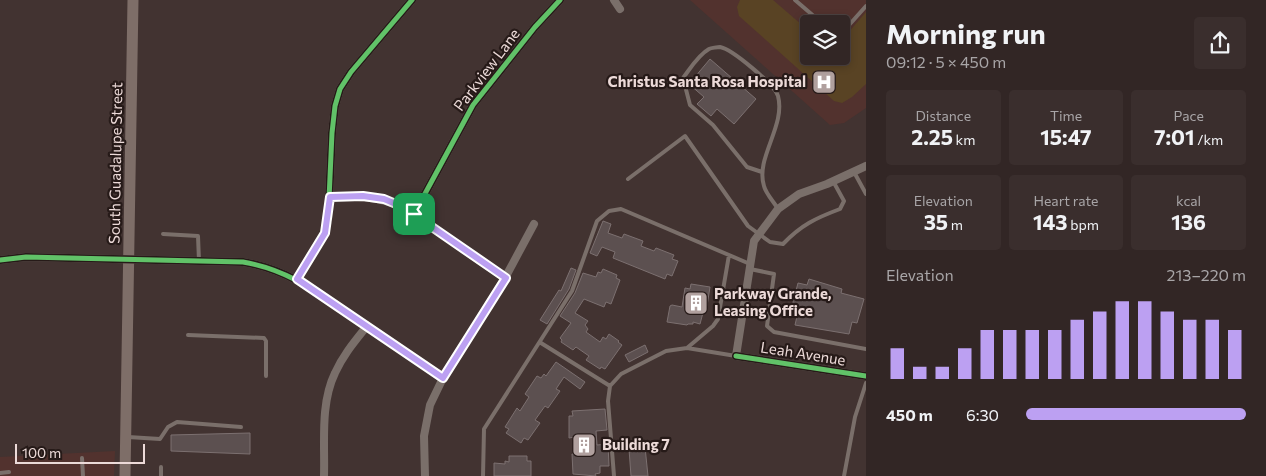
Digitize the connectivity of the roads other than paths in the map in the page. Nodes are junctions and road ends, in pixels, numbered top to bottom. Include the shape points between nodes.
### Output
1 (133, 0) edge
2 (412, 0) edge
3 (560, 0) edge
4 (614, 0) edge
5 (795, 0) edge
6 (866, 6) edge
7 (620, 9) dead end
8 (812, 15) edge
9 (850, 24) edge
10 (866, 166) edge
11 (762, 172) junction
12 (854, 172) junction
13 (628, 179) dead end
14 (833, 181) junction
15 (866, 194) edge
16 (330, 197) junction
17 (778, 209) junction
18 (414, 214) junction
19 (534, 224) dead end
20 (163, 234) dead end
21 (759, 235) junction
22 (729, 255) junction
23 (130, 258) junction
24 (0, 260) edge
25 (200, 261) junction
26 (750, 267) junction
27 (506, 278) junction
28 (297, 279) junction
29 (367, 326) junction
30 (188, 335) dead end
31 (541, 343) junction
32 (687, 348) junction
33 (866, 349) edge
34 (736, 356) junction
35 (266, 376) dead end
36 (866, 376) edge
37 (443, 378) junction
38 (866, 384) edge
39 (610, 386) junction
40 (241, 427) dead end
41 (126, 437) junction
42 (82, 458) dead end
43 (161, 467) dead end
44 (0, 472) edge
45 (9, 472) dead end
46 (83, 476) edge
47 (125, 476) edge
48 (161, 476) edge
49 (324, 476) edge
50 (425, 476) edge
51 (483, 476) edge
52 (614, 476) edge
53 (844, 476) edge

1 - 23 main road, South Guadalupe Street
2 - 16 street via 350,72 340,89 332,134
3 - 18 street, Parkview Lane via 473,105
4 - 7 street
5 - 8 lane
6 - 9 lane
10 - 12 street
11 - 11 lane via 776,128 778,94 732,52 720,47 709,49 683,78 690,105 713,125 747,167
11 - 17 lane via 764,188
12 - 14 street
12 - 15 lane
13 - 21 lane via 684,136 748,226
14 - 17 street via 799,194
14 - 21 lane via 844,201 840,208 813,219 783,244 770,242
16 - 18 street via 384,199
16 - 28 street via 325,233
17 - 21 street
18 - 27 street
19 - 27 street
20 - 25 lane via 198,236
21 - 26 street via 754,241
22 - 26 lane
22 - 31 lane via 621,209 609,210 597,222 572,291
22 - 32 lane via 718,319
23 - 24 street via 26,257
23 - 25 street
23 - 41 main road, South Guadalupe Street
25 - 28 street via 261,265
26 - 33 lane via 774,274 767,326 774,332
26 - 34 street
27 - 37 street
28 - 29 street
29 - 37 street
29 - 49 street via 349,347 328,390
30 - 35 lane via 264,338
31 - 39 lane
31 - 51 lane via 484,429
32 - 34 lane
32 - 39 lane via 666,351 621,374
34 - 36 street, Leah Avenue
37 - 50 street via 427,412
38 - 53 lane via 855,417
39 - 52 lane via 608,401
40 - 41 lane via 177,422 168,427 160,439
41 - 47 main road, South Guadalupe Street
42 - 46 lane
43 - 48 lane
44 - 45 lane

